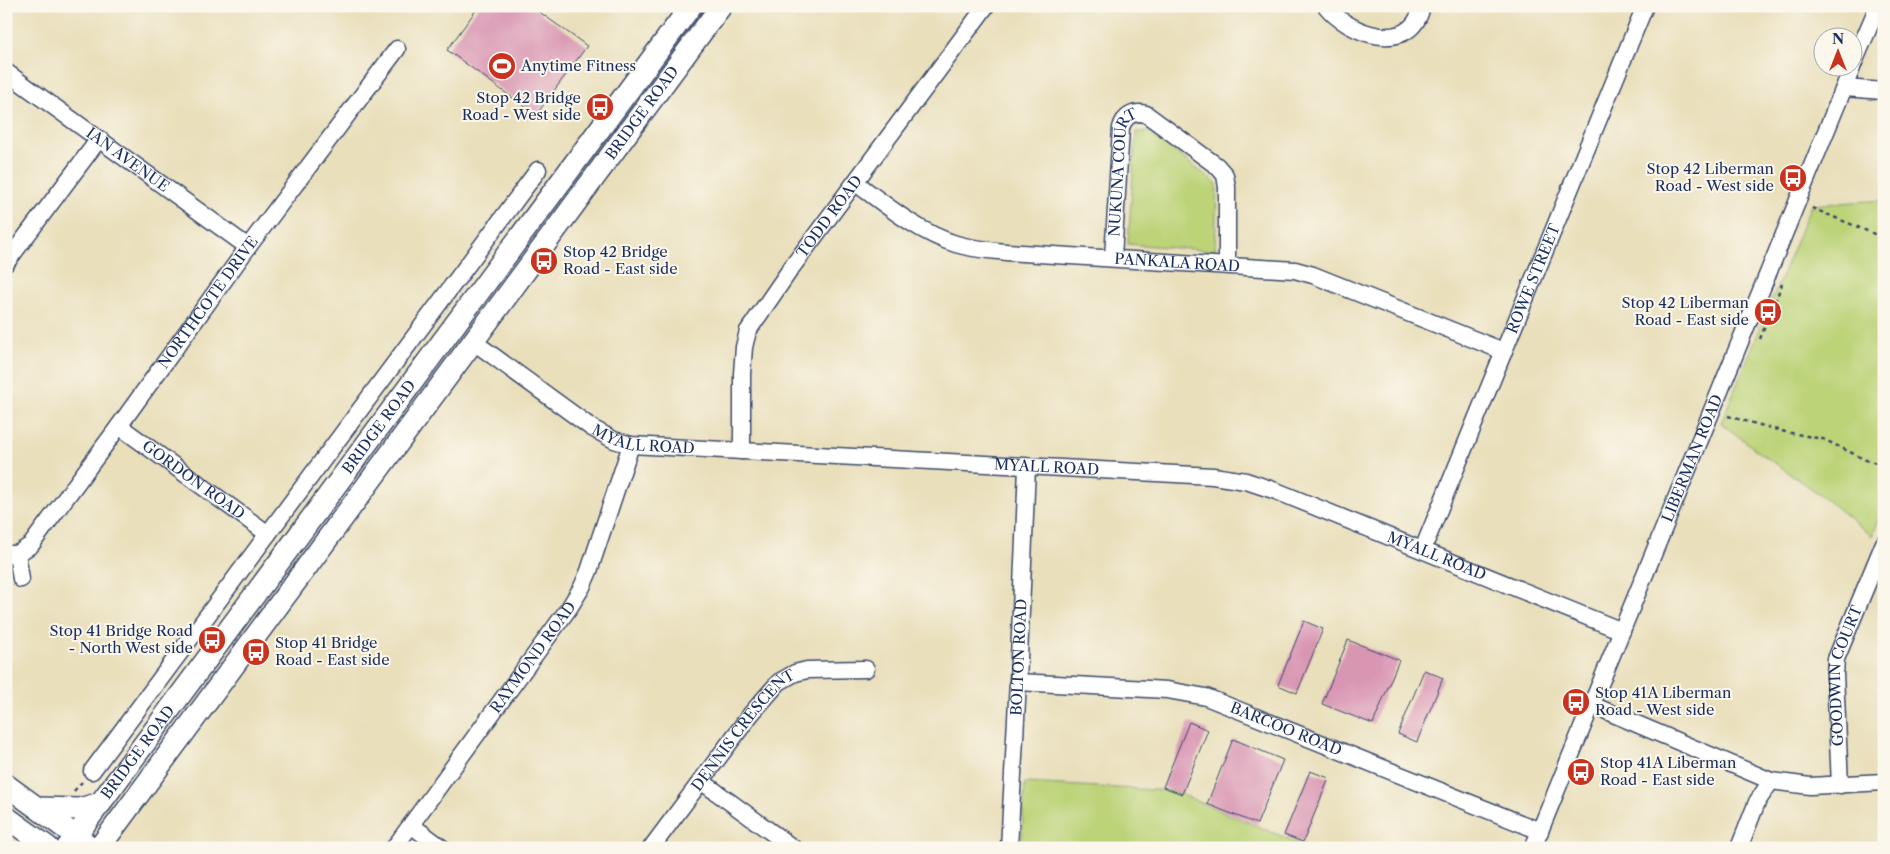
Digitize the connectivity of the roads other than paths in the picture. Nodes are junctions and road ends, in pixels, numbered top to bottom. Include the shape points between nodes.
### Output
1 (691, 6) edge
2 (721, 6) edge
3 (986, 6) edge
4 (1326, 6) edge
5 (1422, 6) edge
6 (1645, 6) edge
7 (1878, 6) edge
8 (1862, 44) edge
9 (397, 49) dead end
10 (6, 72) edge
11 (1848, 78) edge
12 (1844, 88) junction
13 (1884, 91) edge
14 (99, 140) junction
15 (538, 170) dead end
16 (856, 184) junction
17 (248, 247) junction
18 (1113, 257) junction
19 (6, 263) edge
20 (1227, 265) junction
21 (453, 328) junction
22 (474, 342) junction
23 (1503, 351) junction
24 (120, 426) junction
25 (631, 445) junction
26 (742, 451) junction
27 (1027, 467) junction
28 (268, 534) junction
29 (1884, 543) edge
30 (1423, 549) junction
31 (12, 554) edge
32 (21, 579) dead end
33 (1622, 631) junction
34 (866, 669) dead end
35 (1018, 682) junction
36 (1592, 705) junction
37 (92, 771) dead end
38 (701, 781) junction
39 (1770, 781) junction
40 (1884, 782) edge
41 (6, 785) edge
42 (1840, 785) junction
43 (101, 803) junction
44 (38, 808) junction
45 (6, 817) edge
46 (411, 825) junction
47 (1540, 830) junction
48 (78, 844) edge
49 (49, 848) edge
50 (99, 848) edge
51 (394, 848) edge
52 (442, 848) edge
53 (651, 848) edge
54 (792, 848) edge
55 (1009, 848) edge
56 (1533, 848) edge
57 (1739, 848) edge

1 - 21 main road, BRIDGE ROAD
2 - 22 main road, BRIDGE ROAD
3 - 16 street, TODD ROAD
4 - 5 street via 1334,16 1359,30 1381,37 1402,34 1419,16
6 - 23 street, ROWE STREET
7 - 8 street, LIBERMAN ROAD
9 - 17 street, NORTHCOTE DRIVE
10 - 14 street, IAN AVENUE
11 - 12 street, LIBERMAN ROAD
12 - 13 street
12 - 33 street, LIBERMAN ROAD
14 - 17 street, IAN AVENUE
14 - 19 street
15 - 28 street, BRIDGE ROAD
16 - 18 street, PANKALA ROAD via 914,225 955,244 1006,252
16 - 26 street, TODD ROAD via 748,331 742,374
17 - 24 street, NORTHCOTE DRIVE
18 - 20 street, PANKALA ROAD
18 - 20 street, NUKUNA COURT via 1121,128 1125,118 1140,112 1187,143 1225,175
20 - 23 street, PANKALA ROAD via 1305,272
21 - 22 main road
21 - 43 main road, BRIDGE ROAD
22 - 25 street, MYALL ROAD via 592,428
22 - 50 main road, BRIDGE ROAD
23 - 30 street, ROWE STREET
24 - 28 street, GORDON ROAD
24 - 31 street, NORTHCOTE DRIVE via 31,545
25 - 26 street, MYALL ROAD
25 - 46 street, RAYMOND ROAD via 582,587
26 - 27 street, MYALL ROAD
27 - 30 street, MYALL ROAD via 1237,479 1276,491
27 - 35 street, BOLTON ROAD
28 - 37 street, BRIDGE ROAD
29 - 42 street, GOODWIN COURT via 1836,659
30 - 33 street, MYALL ROAD
31 - 32 street, NORTHCOTE DRIVE
33 - 36 street, LIBERMAN ROAD
34 - 38 street, DENNIS CRESCENT via 807,670 787,676 763,699
35 - 47 street, BARCOO ROAD via 1167,690 1206,697
35 - 55 street, BOLTON ROAD
36 - 39 street
36 - 47 street, LIBERMAN ROAD
38 - 53 street, DENNIS CRESCENT
38 - 54 street
39 - 42 street via 1796,785
39 - 57 street via 1756,802
40 - 42 street
41 - 44 main road
43 - 44 main road via 79,808
43 - 48 main road, BRIDGE ROAD
44 - 48 main road
45 - 49 main road
46 - 51 street, RAYMOND ROAD
46 - 52 street
47 - 56 street, LIBERMAN ROAD

